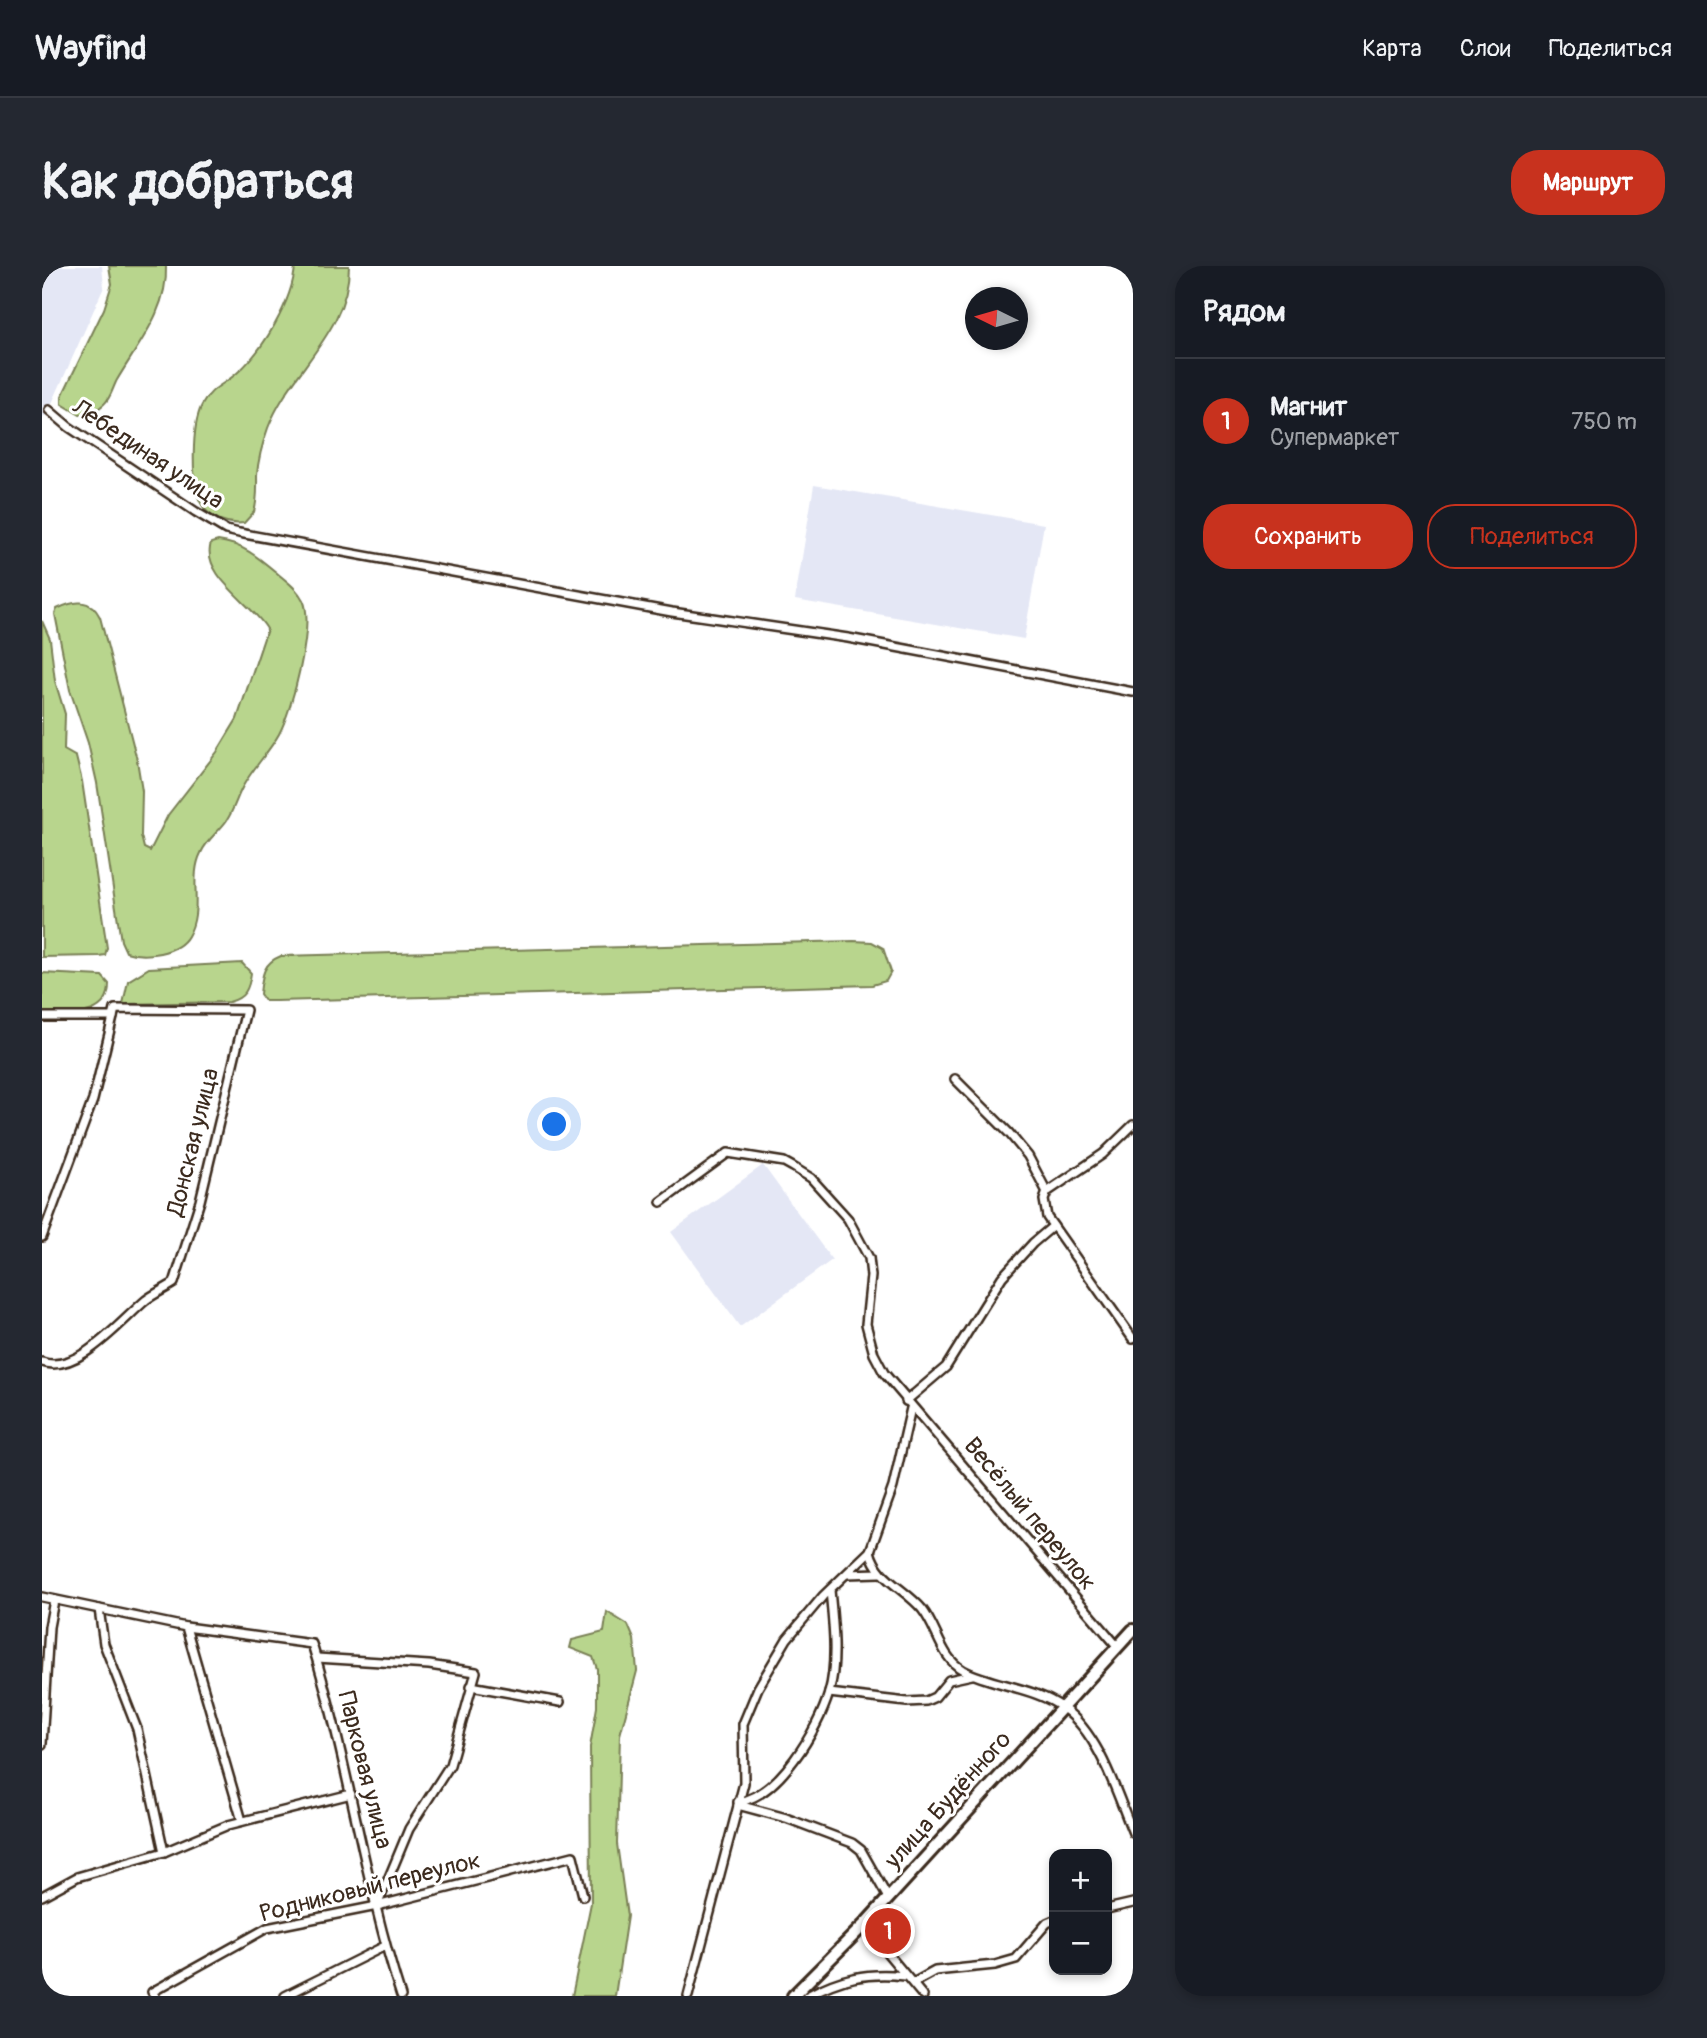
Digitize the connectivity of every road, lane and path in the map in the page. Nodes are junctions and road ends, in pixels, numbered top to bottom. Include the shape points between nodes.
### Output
1 (50, 410) dead end
2 (1133, 692) edge
3 (114, 1013) junction
4 (42, 1017) edge
5 (955, 1079) dead end
6 (1133, 1125) edge
7 (1047, 1192) junction
8 (661, 1202) dead end
9 (1053, 1226) junction
10 (42, 1237) edge
11 (1133, 1339) edge
12 (42, 1362) edge
13 (908, 1404) junction
14 (870, 1551) junction
15 (880, 1573) junction
16 (847, 1574) junction
17 (830, 1590) junction
18 (42, 1597) edge
19 (54, 1600) junction
20 (99, 1609) junction
21 (186, 1627) junction
22 (1133, 1630) edge
23 (1118, 1647) junction
24 (317, 1658) junction
25 (972, 1674) junction
26 (471, 1686) junction
27 (829, 1693) junction
28 (560, 1702) dead end
29 (1062, 1707) junction
30 (42, 1744) edge
31 (351, 1794) junction
32 (738, 1804) junction
33 (242, 1821) junction
34 (1133, 1833) edge
35 (164, 1852) junction
36 (42, 1896) edge
37 (583, 1896) dead end
38 (888, 1898) junction
39 (1133, 1903) edge
40 (377, 1906) junction
41 (1112, 1908) edge
42 (1049, 1922) edge
43 (864, 1925) junction
44 (385, 1946) junction
45 (904, 1976) junction
46 (913, 1983) junction
47 (155, 1996) edge
48 (285, 1996) edge
49 (401, 1996) edge
50 (688, 1996) edge
51 (793, 1996) edge
52 (807, 1996) edge
53 (923, 1996) edge

1 - 2 street, Лебединая улица via 226,530
3 - 4 street
3 - 10 street via 93,1100
3 - 12 street, Донская улица via 246,1010 200,1201 174,1283 66,1363
5 - 7 street via 1028,1156
6 - 7 street via 1103,1154
7 - 9 street via 1045,1209
8 - 13 street, Весёлый переулок via 728,1153 784,1162 811,1178 848,1219 869,1258 866,1324 874,1354
9 - 11 street
9 - 13 street via 1032,1242 1002,1277 946,1367
13 - 14 street via 893,1487
13 - 23 street, Весёлый переулок
14 - 15 street
14 - 16 street
15 - 16 street
15 - 25 street via 922,1610 950,1662
16 - 17 street
17 - 27 street
17 - 32 street via 787,1639 758,1688 743,1724 746,1767
18 - 19 street
19 - 20 street
19 - 30 street
20 - 21 street
20 - 35 street via 104,1644 137,1729
21 - 24 street, Парковая улица via 312,1644
21 - 33 street
22 - 23 main road, улица Будённого
23 - 29 main road, улица Будённого
24 - 26 street, Парковая улица via 475,1672
24 - 31 street, Парковая улица
25 - 27 street via 949,1680 926,1701
25 - 29 street
26 - 28 street
26 - 40 street, Парковая улица via 450,1765 409,1829
27 - 32 street via 784,1772 759,1797
29 - 34 street via 1099,1756
29 - 38 main road, улица Будённого
31 - 33 street
31 - 40 street, Парковая улица
32 - 38 street via 852,1843 861,1850
32 - 50 street
33 - 35 street
35 - 36 street via 90,1872
37 - 40 street, Родниковый переулок via 573,1856
38 - 43 main road, улица Будённого
39 - 41 street
40 - 44 street, Парковая улица
40 - 47 street, Родниковый переулок via 267,1928 152,1992
42 - 46 street via 1016,1959 935,1971
43 - 45 street
43 - 51 main road, улица Будённого
44 - 48 street
44 - 49 street, Парковая улица
45 - 46 street
45 - 52 street via 875,1973 842,1979
46 - 53 street

